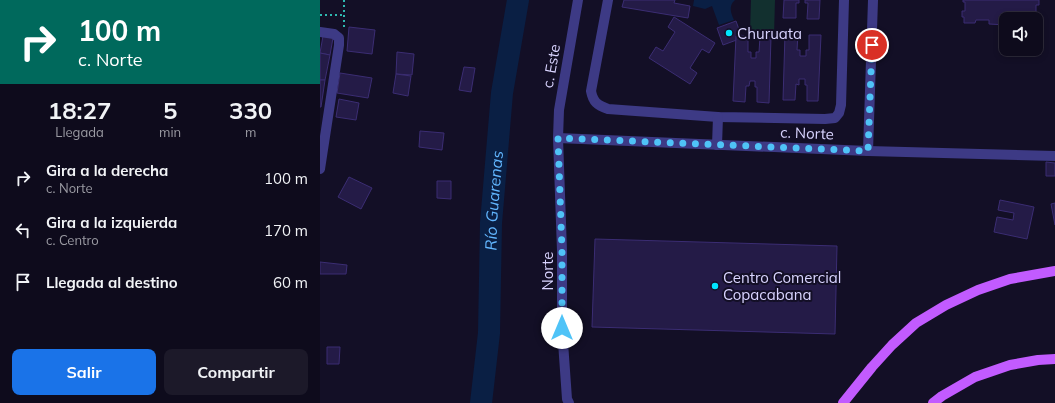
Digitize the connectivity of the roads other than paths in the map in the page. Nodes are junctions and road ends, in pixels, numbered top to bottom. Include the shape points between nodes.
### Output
1 (578, 0) edge
2 (608, 0) edge
3 (844, 0) edge
4 (873, 0) edge
5 (324, 32) edge
6 (718, 117) junction
7 (558, 138) junction
8 (717, 145) junction
9 (868, 151) junction
10 (1055, 156) edge
11 (320, 169) edge
12 (1055, 271) edge
13 (1055, 359) edge
14 (569, 403) edge
15 (843, 403) edge
16 (933, 403) edge

1 - 7 street, c. Este via 559,110
2 - 6 street via 591,91 593,99 608,109
3 - 6 street via 840,105 835,118 825,120
4 - 9 street
5 - 11 street via 334,34 338,38 338,54
6 - 8 street
7 - 8 street, c. Norte
7 - 14 street, Norte via 562,328
8 - 9 street, c. Norte
9 - 10 street, c. Norte
12 - 15 main road via 1010,279 978,290 916,323 892,345
13 - 16 main road via 1010,365 975,378

